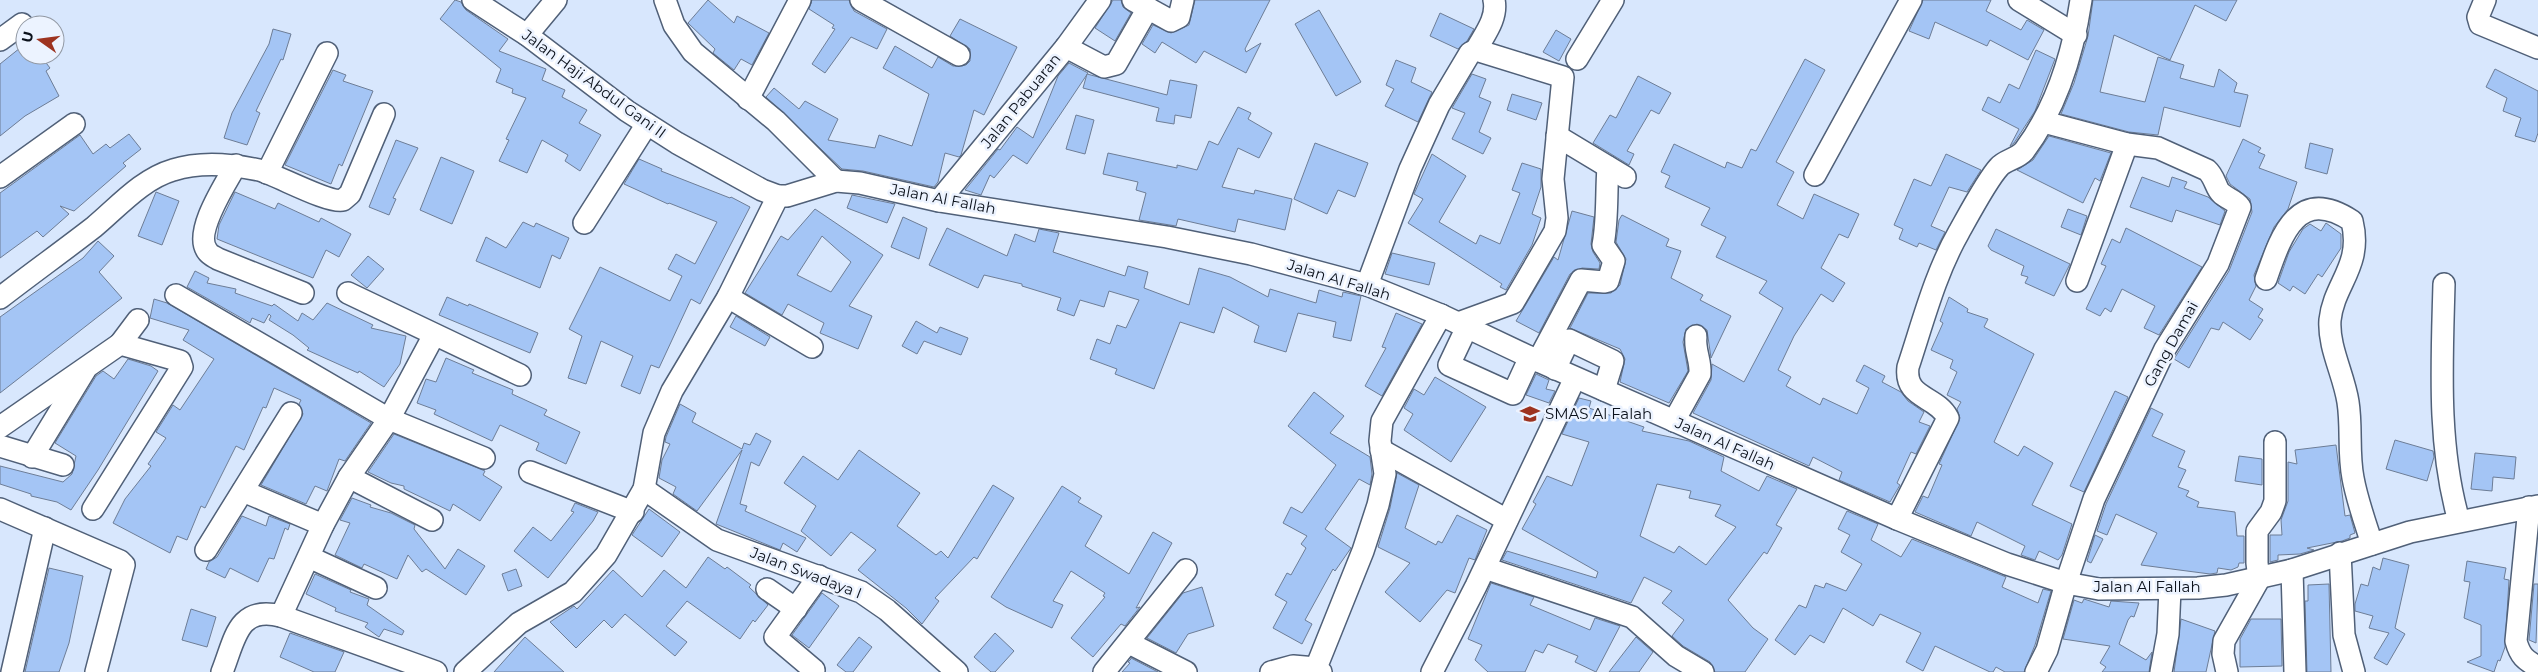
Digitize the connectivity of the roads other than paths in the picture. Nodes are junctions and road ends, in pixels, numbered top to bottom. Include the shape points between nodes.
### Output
1 (473, 0) edge
2 (666, 0) edge
3 (800, 0) edge
4 (861, 0) edge
5 (1100, 0) edge
6 (1184, 0) edge
7 (1494, 0) edge
8 (1613, 0) edge
9 (1910, 0) edge
10 (2019, 0) edge
11 (2081, 0) edge
12 (2485, 0) edge
13 (1140, 4) edge
14 (541, 17) edge
15 (15, 29) edge
16 (2076, 35) junction
17 (0, 40) edge
18 (1066, 47) junction
19 (2538, 48) edge
20 (1476, 50) junction
21 (327, 53) dead end
22 (959, 55) dead end
23 (1577, 59) dead end
24 (748, 99) junction
25 (384, 114) dead end
26 (2044, 122) junction
27 (74, 124) dead end
28 (647, 124) junction
29 (1558, 136) junction
30 (2127, 144) junction
31 (236, 165) junction
32 (267, 172) junction
33 (1815, 174) dead end
34 (0, 178) edge
35 (829, 182) junction
36 (778, 196) junction
37 (939, 200) junction
38 (584, 224) dead end
39 (2266, 279) dead end
40 (2077, 281) dead end
41 (2444, 284) dead end
42 (1367, 285) junction
43 (303, 293) dead end
44 (348, 293) dead end
45 (176, 295) dead end
46 (728, 297) junction
47 (0, 298) edge
48 (138, 320) dead end
49 (1455, 322) junction
50 (434, 335) junction
51 (1696, 336) dead end
52 (120, 344) junction
53 (812, 347) dead end
54 (90, 362) junction
55 (1541, 362) junction
56 (520, 375) dead end
57 (1575, 378) junction
58 (1604, 390) junction
59 (290, 413) dead end
60 (389, 419) junction
61 (1674, 421) junction
62 (0, 427) edge
63 (2275, 442) dead end
64 (0, 446) edge
65 (1381, 450) junction
66 (32, 457) junction
67 (484, 458) dead end
68 (63, 466) dead end
69 (530, 472) dead end
70 (348, 477) junction
71 (644, 489) junction
72 (243, 490) junction
73 (2534, 506) edge
74 (0, 509) edge
75 (93, 510) dead end
76 (633, 512) junction
77 (1896, 519) junction
78 (432, 520) dead end
79 (1507, 520) junction
80 (2459, 520) junction
81 (323, 525) junction
82 (45, 528) junction
83 (2372, 544) junction
84 (206, 550) dead end
85 (2340, 553) junction
86 (309, 556) junction
87 (1485, 568) junction
88 (1186, 570) dead end
89 (2292, 570) junction
90 (819, 576) junction
91 (2259, 579) junction
92 (2066, 582) junction
93 (376, 588) dead end
94 (2170, 588) junction
95 (767, 589) dead end
96 (796, 609) junction
97 (281, 616) junction
98 (1129, 643) junction
99 (2538, 667) edge
100 (1318, 670) edge
101 (12, 672) edge
102 (96, 672) edge
103 (222, 672) edge
104 (436, 672) edge
105 (465, 672) edge
106 (812, 672) edge
107 (957, 672) edge
108 (1104, 672) edge
109 (1186, 672) edge
110 (1271, 672) edge
111 (1432, 672) edge
112 (1703, 672) edge
113 (2036, 672) edge
114 (2161, 672) edge
115 (2227, 672) edge
116 (2295, 672) edge
117 (2354, 672) edge

1 - 14 street, Jalan Haji Abdul Gani II
2 - 24 street via 674,25 693,52
3 - 24 street
4 - 22 street
5 - 18 street, Jalan Pabuaran
6 - 13 street via 1179,17 1170,20
7 - 20 street via 1496,8 1490,26
8 - 23 street
9 - 33 street
10 - 16 street
11 - 16 street
12 - 19 street via 2478,17 2480,24
13 - 18 street via 1116,64 1104,67
14 - 28 street, Jalan Haji Abdul Gani II
15 - 17 street
16 - 26 street
18 - 37 street, Jalan Pabuaran
20 - 29 street via 1563,77
20 - 42 street via 1468,55 1439,105 1410,169
21 - 32 street
24 - 35 street via 776,120
25 - 32 street via 346,199 330,199
26 - 30 street
26 - 77 street via 2022,153 1999,167 1942,267 1907,378 1912,388 1945,411 1948,418
27 - 34 street
28 - 36 street, Jalan Haji Abdul Gani II
28 - 38 street
29 - 49 street via 1552,179 1557,218 1555,231 1513,303
29 - 55 street via 1617,172 1606,194 1607,224 1603,246 1614,262 1608,281 1581,280
30 - 40 street
30 - 92 street, Gang Damai via 2158,148 2207,170 2221,194 2240,207 2218,264 2161,357 2094,500
31 - 32 street
31 - 43 street via 208,217 203,240 207,252
31 - 47 street via 191,165 170,170 142,186
35 - 36 street, Jalan Al Fallah
35 - 37 street, Jalan Al Fallah via 860,183
36 - 46 street
37 - 42 street, Jalan Al Fallah via 1167,237 1251,254
39 - 83 street via 2291,220 2311,210 2327,209 2352,222 2352,258 2348,275 2333,304 2330,321 2332,342 2348,403 2353,478
41 - 80 street via 2442,389 2451,492
42 - 49 street, Jalan Al Fallah
44 - 50 street
45 - 60 street
46 - 53 street
46 - 71 street via 662,412 650,450
48 - 52 street
49 - 55 street, Jalan Al Fallah
49 - 55 street via 1449,365 1513,394
49 - 65 street via 1386,412 1380,438
50 - 56 street
50 - 60 street
51 - 61 street via 1694,346 1700,374
52 - 54 street
52 - 75 street via 180,361 182,367
54 - 62 street
54 - 66 street
55 - 57 street, Jalan Al Fallah
55 - 58 street via 1569,340 1613,361
57 - 58 street, Jalan Al Fallah
57 - 79 street
58 - 61 street, Jalan Al Fallah
59 - 72 street
60 - 67 street
60 - 70 street
61 - 77 street, Jalan Al Fallah
63 - 91 street via 2276,502 2257,531
64 - 66 street
65 - 79 street
65 - 100 street via 1384,474 1378,505
66 - 68 street
69 - 76 street
70 - 78 street
70 - 81 street
71 - 76 street
71 - 90 street, Jalan Swadaya I via 717,540
72 - 81 street
72 - 84 street
73 - 80 street, Jalan Al Fallah
73 - 99 street via 2516,641 2519,654
74 - 82 street
76 - 105 street via 587,579 573,592 519,623
77 - 92 street, Jalan Al Fallah via 2007,564
79 - 87 street
80 - 83 street, Jalan Al Fallah
81 - 86 street
82 - 101 street
82 - 102 street via 124,565
83 - 85 street, Jalan Al Fallah
85 - 89 street, Jalan Al Fallah
85 - 117 street via 2344,635
86 - 93 street
86 - 97 street
87 - 111 street
87 - 112 street via 1632,617 1676,656
88 - 98 street
89 - 91 street, Jalan Al Fallah
89 - 116 street
90 - 96 street
90 - 107 street, Jalan Swadaya I via 860,592 880,605
91 - 94 street, Jalan Al Fallah via 2226,585
91 - 115 street via 2224,641 2222,654
92 - 94 street, Jalan Al Fallah via 2099,589
92 - 113 street via 2047,650
94 - 114 street via 2168,634
95 - 96 street
96 - 106 street via 775,637 814,670
97 - 103 street via 258,613 246,619
97 - 104 street
98 - 108 street
98 - 109 street
100 - 110 street via 1293,666

